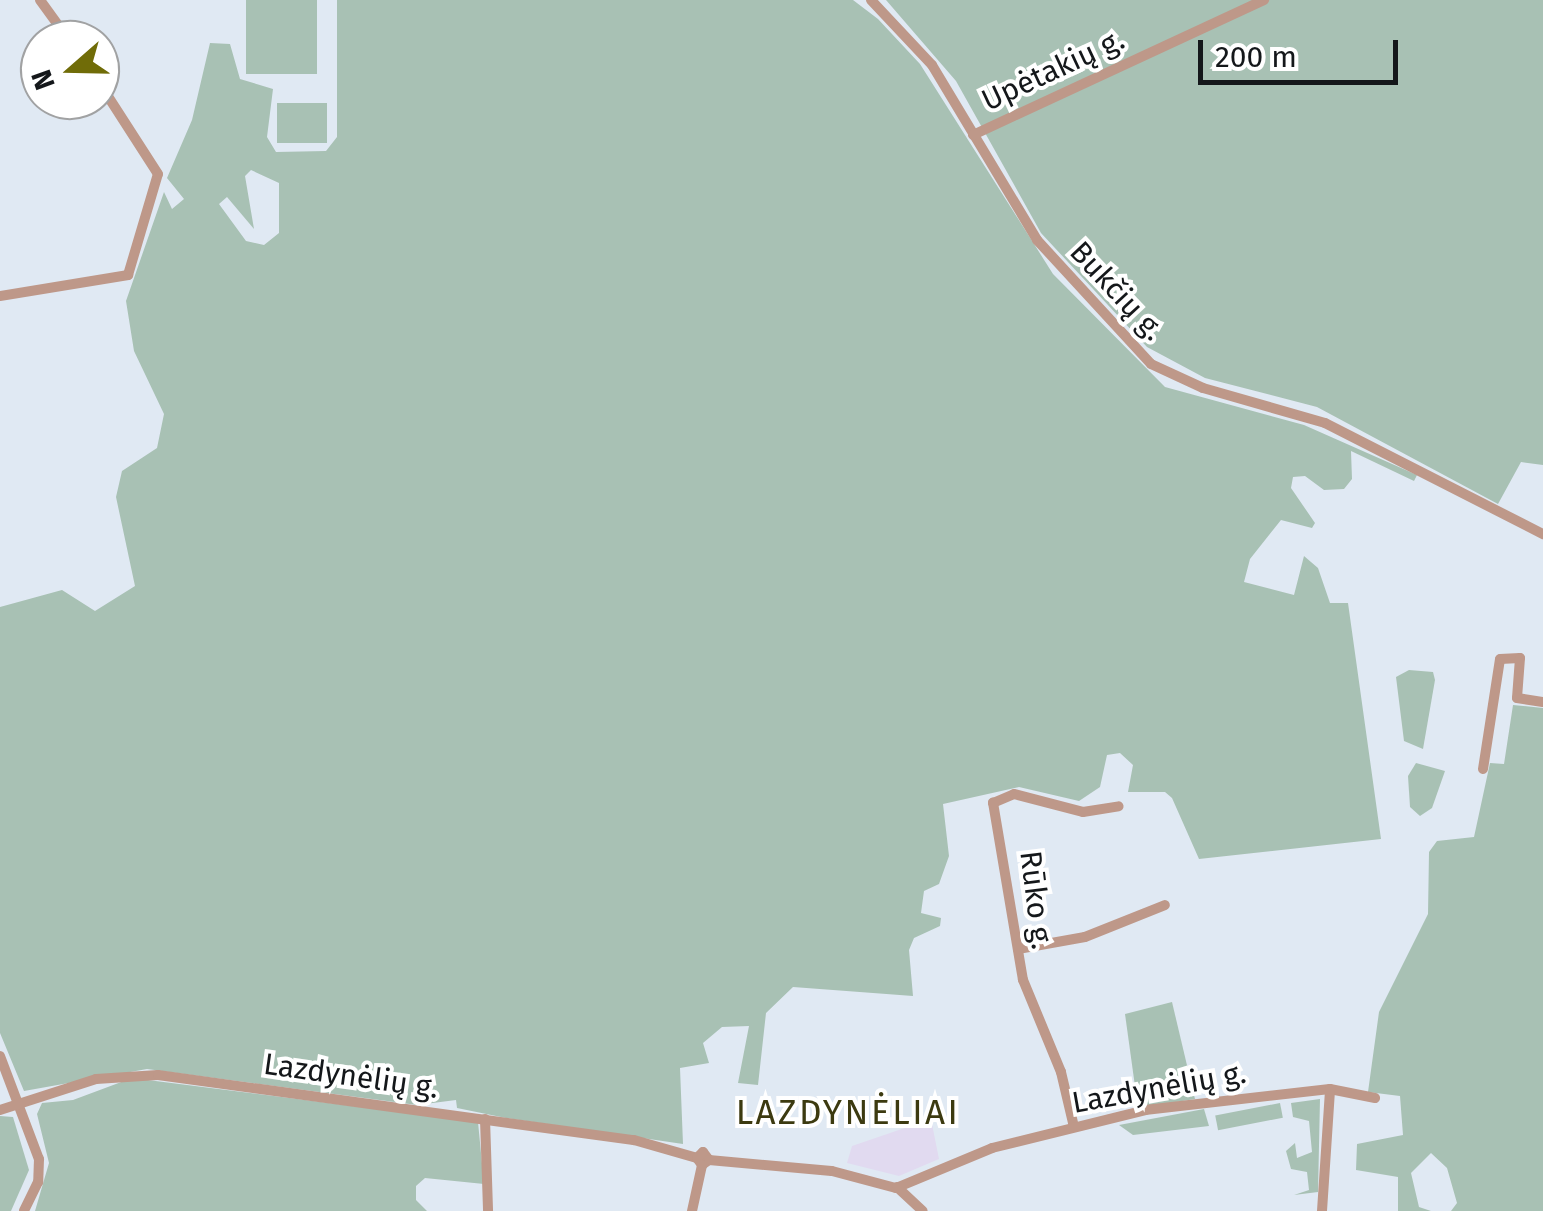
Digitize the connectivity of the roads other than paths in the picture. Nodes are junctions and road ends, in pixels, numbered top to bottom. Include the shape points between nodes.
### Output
1 (870, 0) edge
2 (1264, 0) edge
3 (120, 115) edge
4 (973, 135) junction
5 (0, 296) edge
6 (1543, 534) edge
7 (1543, 702) edge
8 (1483, 769) dead end
9 (1118, 806) dead end
10 (1164, 905) dead end
11 (1018, 949) junction
12 (0, 1056) edge
13 (1330, 1089) junction
14 (1375, 1098) dead end
15 (21, 1103) junction
16 (0, 1110) edge
17 (485, 1119) junction
18 (1074, 1127) junction
19 (703, 1161) junction
20 (895, 1184) junction
21 (24, 1211) edge
22 (488, 1211) edge
23 (692, 1211) edge
24 (923, 1211) edge
25 (1322, 1211) edge

1 - 4 street, Bukčių g. via 932,64
2 - 4 street, Upėtakių g.
3 - 5 street via 158,174 128,275
4 - 6 street, Bukčių g. via 1048,254 1150,364 1203,388 1326,423
7 - 8 street via 1517,698 1520,658 1500,659
9 - 11 street, Rūko g. via 1083,812 1014,794 993,803
10 - 11 street via 1084,937
11 - 18 street, Rūko g. via 1031,1010 1061,1072
12 - 15 street
13 - 14 street, Lazdynėlių g.
13 - 18 street, Lazdynėlių g. via 1199,1102
13 - 25 street
15 - 16 street, Lazdynėlių g.
15 - 17 street, Lazdynėlių g. via 96,1079 138,1074
15 - 21 street via 40,1171
17 - 19 street, Lazdynėlių g. via 634,1140
17 - 22 street
18 - 20 street, Lazdynėlių g.
19 - 20 street, Lazdynėlių g.
19 - 23 street
20 - 24 street

